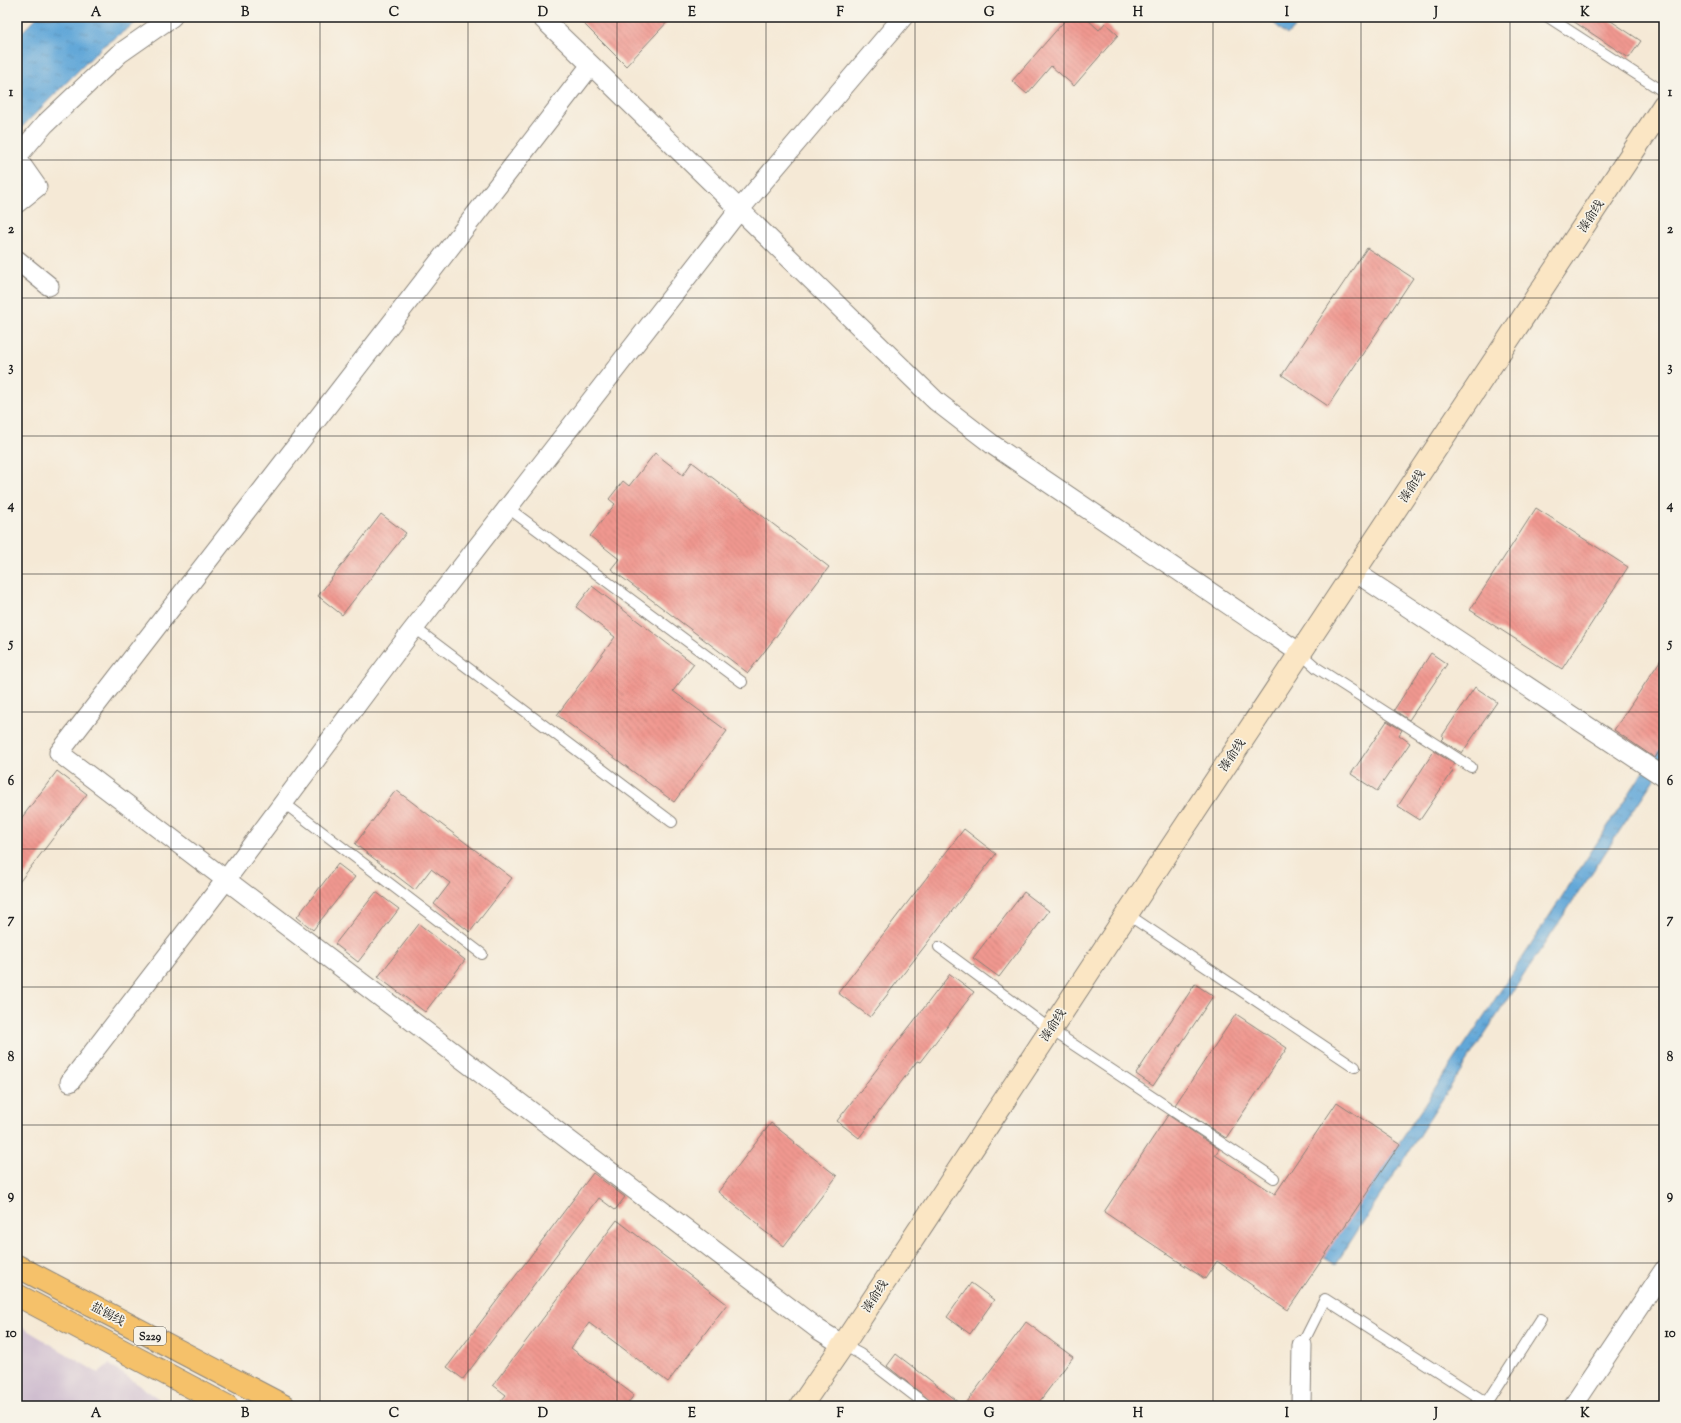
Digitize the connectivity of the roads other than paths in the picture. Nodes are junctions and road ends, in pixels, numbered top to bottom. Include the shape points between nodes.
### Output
1 (172, 17) edge
2 (902, 17) edge
3 (1548, 17) edge
4 (546, 19) edge
5 (592, 65) junction
6 (1664, 92) edge
7 (1664, 105) edge
8 (17, 203) edge
9 (740, 209) junction
10 (17, 260) edge
11 (49, 286) dead end
12 (508, 508) junction
13 (1355, 572) junction
14 (414, 628) junction
15 (1300, 653) junction
16 (742, 682) dead end
17 (1471, 766) dead end
18 (1664, 777) edge
19 (284, 803) junction
20 (672, 822) dead end
21 (225, 881) junction
22 (1126, 914) junction
23 (939, 948) dead end
24 (482, 954) dead end
25 (1050, 1029) junction
26 (1355, 1067) dead end
27 (70, 1082) dead end
28 (1274, 1178) dead end
29 (17, 1266) edge
30 (1663, 1274) edge
31 (17, 1295) edge
32 (1541, 1319) dead end
33 (843, 1345) junction
34 (1302, 1345) joint
35 (227, 1406) edge
36 (284, 1406) edge
37 (801, 1406) edge
38 (928, 1406) edge
39 (1301, 1406) edge
40 (1573, 1406) edge

1 - 8 street via 119,54 45,124 21,152 18,160 36,187
2 - 9 street
3 - 6 lane
4 - 5 street
5 - 9 street
5 - 21 street via 59,753
7 - 13 main road, 溱俞线
9 - 12 street
9 - 15 street via 936,401 993,445
10 - 11 street
12 - 14 street
12 - 16 lane
13 - 15 main road, 溱俞线
13 - 18 street
14 - 19 street
14 - 20 lane
15 - 17 lane via 1317,668
15 - 22 main road, 溱俞线
19 - 21 street
19 - 24 lane
21 - 27 street
21 - 33 street via 819,1330
22 - 25 main road, 溱俞线
22 - 26 lane
23 - 25 lane
25 - 28 lane
25 - 33 main road, 溱俞线
29 - 36 main road, 盐锡线 / S229
30 - 40 street
31 - 35 main road, S229
32 - 34 lane via 1487,1403 1325,1299
33 - 37 main road, 溱俞线
33 - 38 lane via 860,1354
34 - 39 street

